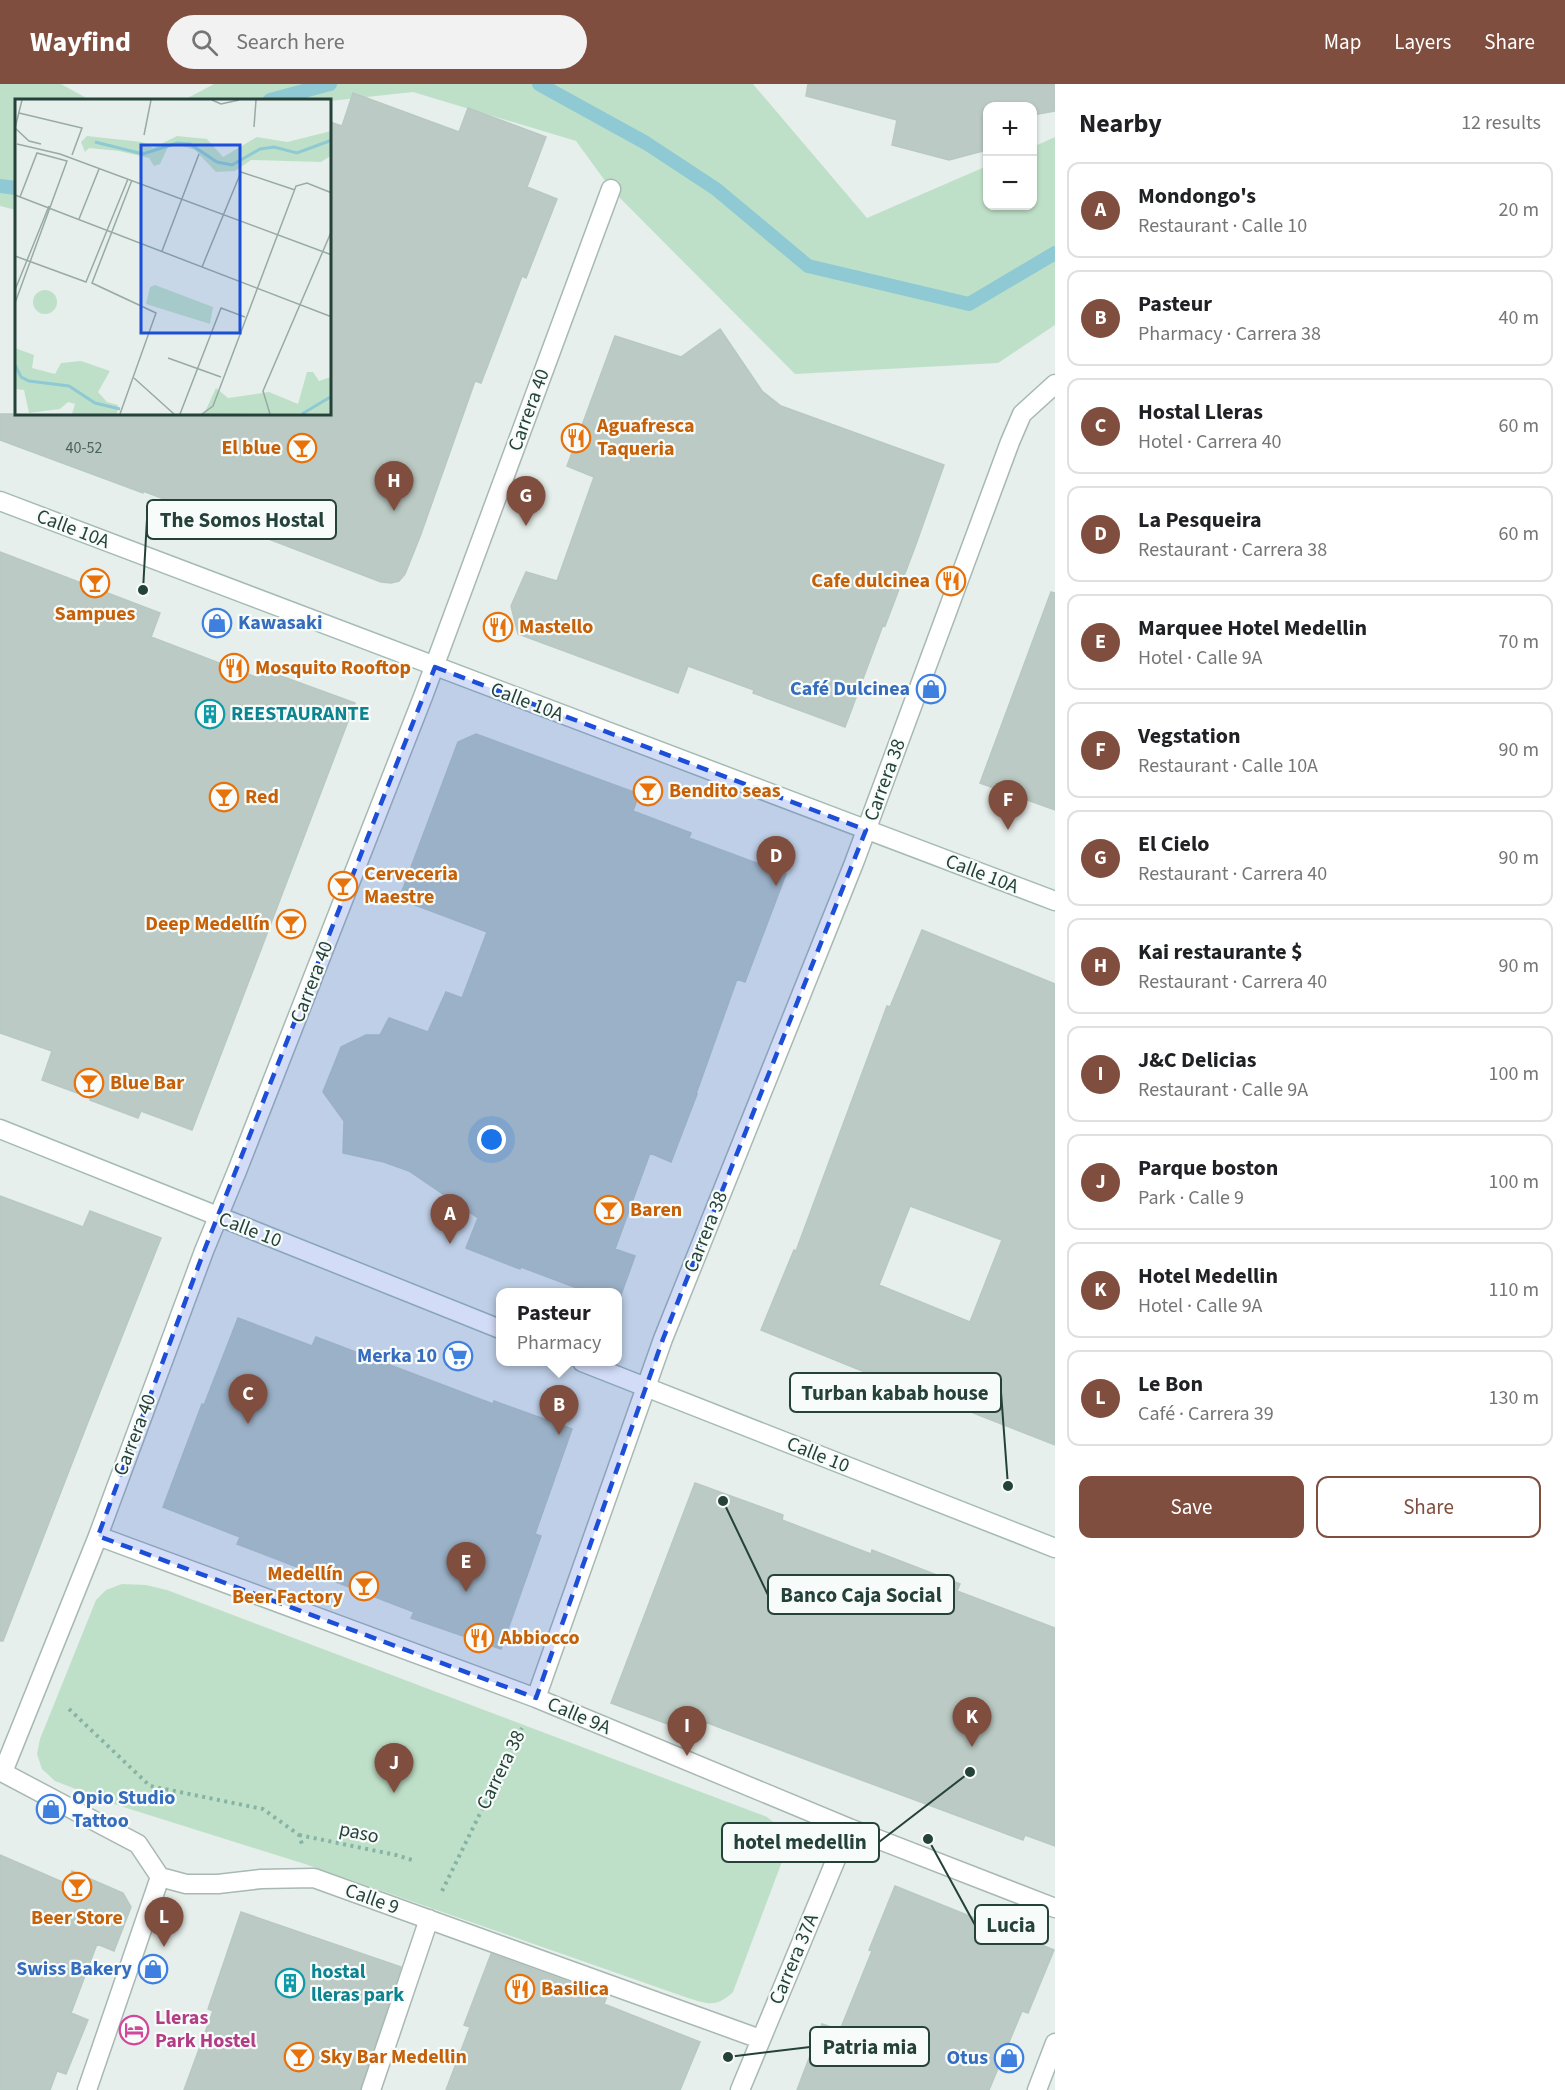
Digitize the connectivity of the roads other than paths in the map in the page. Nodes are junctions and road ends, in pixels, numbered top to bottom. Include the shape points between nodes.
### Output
1 (611, 189) dead end
2 (1055, 384) edge
3 (0, 501) edge
4 (435, 667) junction
5 (866, 830) junction
6 (1055, 901) edge
7 (0, 1129) edge
8 (217, 1218) junction
9 (496, 1327) edge
10 (592, 1366) edge
11 (647, 1387) junction
12 (98, 1536) junction
13 (1055, 1548) edge
14 (536, 1698) junction
15 (1, 1772) edge
16 (849, 1828) junction
17 (160, 1876) junction
18 (1055, 1908) edge
19 (429, 1919) junction
20 (760, 2038) junction
21 (1055, 2043) edge
22 (87, 2090) edge
23 (371, 2090) edge
24 (740, 2090) edge
25 (1037, 2090) edge

1 - 4 street, Carrera 40
2 - 5 street, Carrera 38 via 1022,414
3 - 4 street, Calle 10A
4 - 5 street, Calle 10A
4 - 8 street, Carrera 40
5 - 6 street, Calle 10A
5 - 11 street, Carrera 38 via 663,1338
7 - 8 street, Calle 10
8 - 9 street, Calle 10
8 - 12 street, Carrera 40
10 - 11 street, Calle 10
11 - 13 street, Calle 10
11 - 14 street, Carrera 38
12 - 14 street, Calle 9A
12 - 15 street, Carrera 40
14 - 16 street, Calle 9A
15 - 17 street via 138,1844
16 - 18 street, Calle 9A
16 - 20 street, Carrera 37A
17 - 19 street, Calle 9 via 186,1884 314,1878
17 - 22 street
19 - 20 street, Calle 9
19 - 23 street
20 - 24 street, Carrera 37A
21 - 25 street

